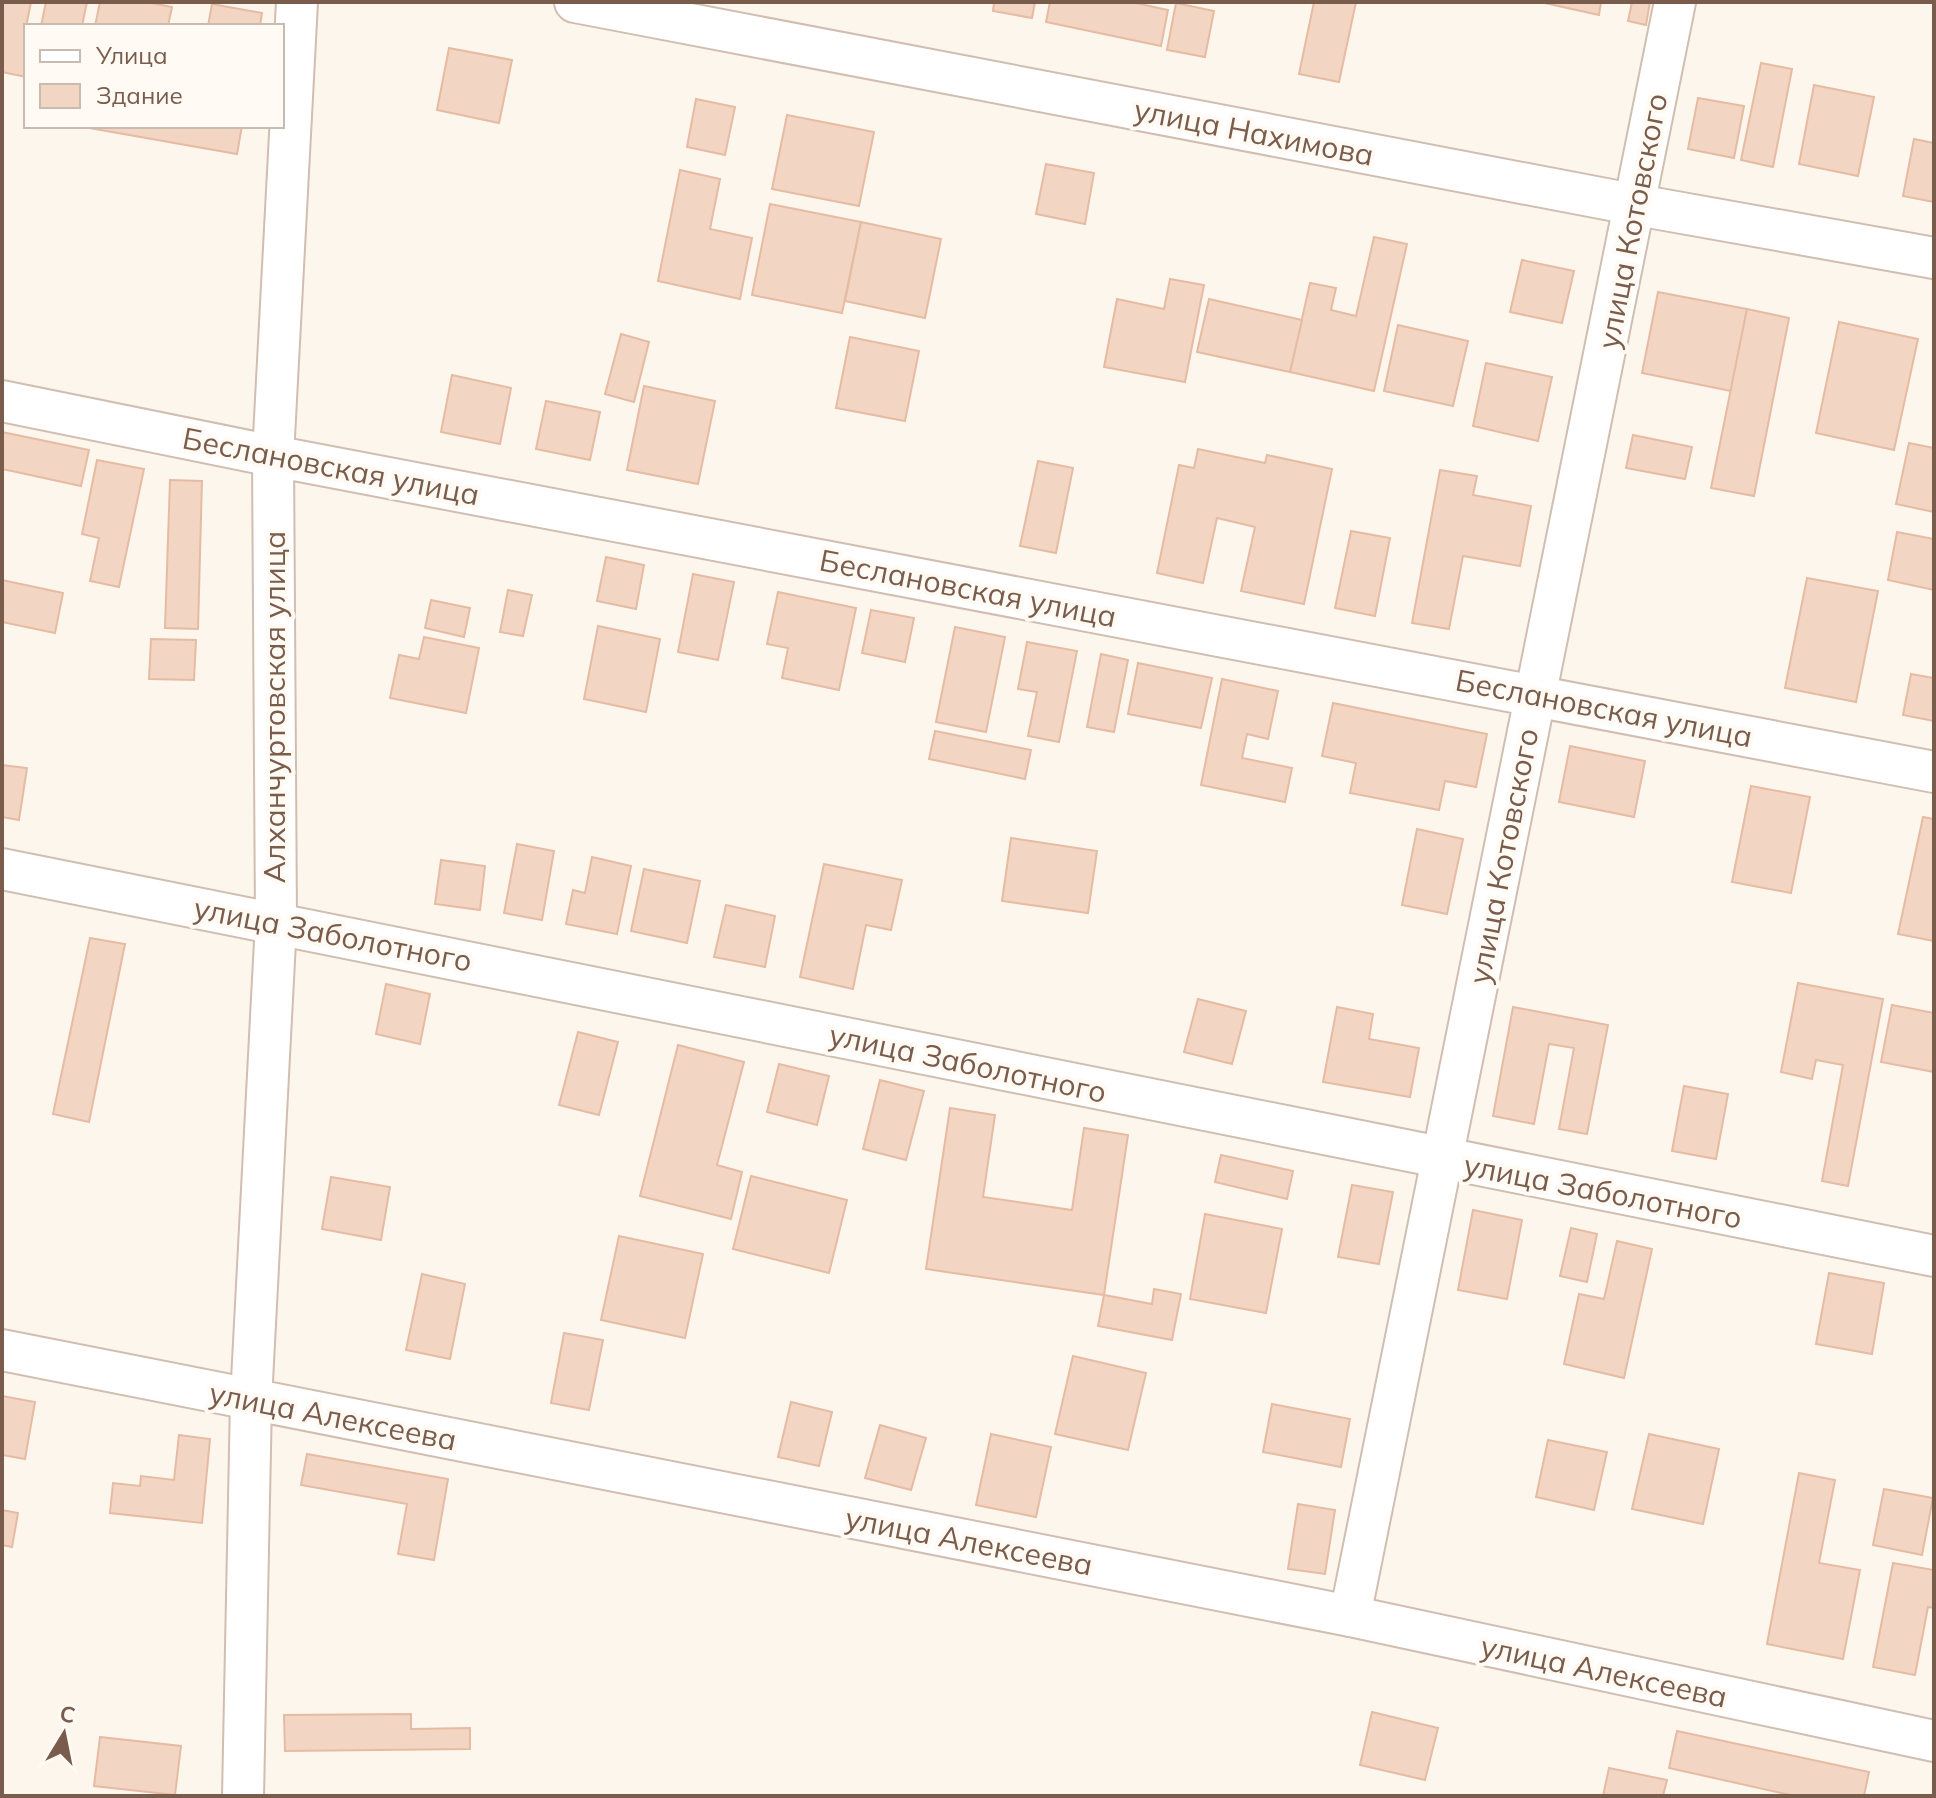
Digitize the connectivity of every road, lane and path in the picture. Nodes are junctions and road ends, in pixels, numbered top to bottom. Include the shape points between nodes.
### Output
1 (297, 2) edge
2 (575, 2) edge
3 (1675, 2) edge
4 (1637, 205) junction
5 (1934, 258) edge
6 (2, 401) edge
7 (273, 456) junction
8 (1535, 695) junction
9 (1934, 772) edge
10 (2, 869) edge
11 (276, 922) junction
12 (1443, 1160) junction
13 (1934, 1256) edge
14 (2, 1350) edge
15 (251, 1400) junction
16 (1350, 1616) junction
17 (1934, 1741) edge
18 (243, 1796) edge

1 - 7 street, Алханчуртовская улица
2 - 4 street, улица Нахимова
3 - 4 street, улица Котовского
4 - 5 street, улица Нахимова
4 - 8 street, улица Котовского
6 - 7 street, Беслановская улица
7 - 8 street, Беслановская улица
7 - 11 street, Алханчуртовская улица
8 - 9 street, Беслановская улица
8 - 12 street, улица Котовского
10 - 11 street, улица Заболотного
11 - 12 street, улица Заболотного
11 - 15 street, Алханчуртовская улица
12 - 13 street, улица Заболотного
12 - 16 street, улица Котовского
14 - 15 street, улица Алексеева
15 - 16 street, улица Алексеева
15 - 18 street, Алханчуртовская улица
16 - 17 street, улица Алексеева

